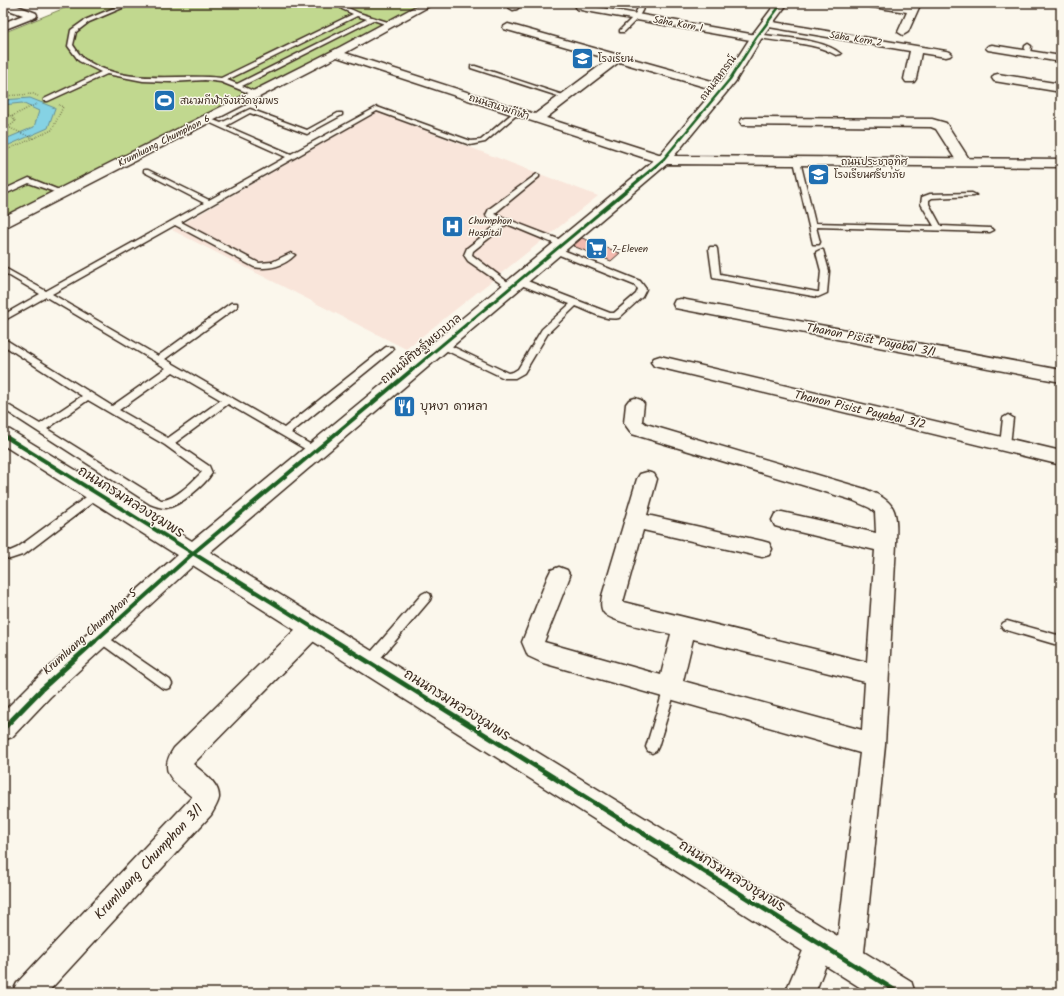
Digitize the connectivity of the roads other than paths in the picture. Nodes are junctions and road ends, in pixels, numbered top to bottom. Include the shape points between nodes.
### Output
1 (131, 3) edge
2 (342, 3) edge
3 (430, 3) edge
4 (582, 3) edge
5 (782, 3) edge
6 (865, 3) edge
7 (3, 4) edge
8 (914, 7) edge
9 (638, 12) junction
10 (357, 14) junction
11 (373, 18) junction
12 (391, 24) junction
13 (767, 24) junction
14 (3, 27) edge
15 (508, 28) dead end
16 (622, 31) dead end
17 (903, 32) dead end
18 (757, 37) junction
19 (992, 48) dead end
20 (916, 49) junction
21 (335, 53) junction
22 (838, 54) dead end
23 (946, 54) dead end
24 (618, 58) junction
25 (1061, 59) edge
26 (473, 67) dead end
27 (106, 72) junction
28 (998, 78) dead end
29 (910, 79) dead end
30 (222, 80) junction
31 (237, 86) junction
32 (722, 88) junction
33 (1061, 88) edge
34 (256, 94) junction
35 (566, 97) junction
36 (46, 100) road end
37 (517, 112) junction
38 (340, 114) dead end
39 (206, 119) junction
40 (536, 119) junction
41 (746, 122) dead end
42 (222, 126) junction
43 (292, 157) junction
44 (663, 160) junction
45 (797, 161) junction
46 (964, 162) junction
47 (1061, 163) edge
48 (146, 171) dead end
49 (537, 176) dead end
50 (3, 193) edge
51 (62, 193) junction
52 (972, 195) dead end
53 (210, 203) junction
54 (176, 222) junction
55 (506, 222) junction
56 (3, 223) edge
57 (812, 225) junction
58 (939, 229) junction
59 (990, 230) dead end
60 (816, 242) dead end
61 (559, 247) junction
62 (713, 249) dead end
63 (820, 252) dead end
64 (291, 255) dead end
65 (3, 269) edge
66 (514, 284) junction
67 (47, 294) junction
68 (575, 303) junction
69 (681, 304) dead end
70 (234, 305) dead end
71 (3, 318) edge
72 (3, 341) edge
73 (442, 345) junction
74 (389, 348) dead end
75 (158, 360) junction
76 (660, 362) dead end
77 (172, 368) junction
78 (1061, 376) edge
79 (88, 396) junction
80 (227, 400) junction
81 (635, 404) dead end
82 (3, 405) edge
83 (113, 410) junction
84 (1008, 418) dead end
85 (40, 429) junction
86 (284, 433) junction
87 (3, 435) edge
88 (168, 443) junction
89 (1005, 445) junction
90 (315, 451) junction
91 (1061, 458) edge
92 (647, 479) dead end
93 (97, 493) junction
94 (636, 520) junction
95 (782, 520) dead end
96 (886, 544) junction
97 (762, 549) dead end
98 (3, 552) edge
99 (192, 554) junction
100 (559, 576) dead end
101 (426, 597) dead end
102 (1007, 626) dead end
103 (684, 627) junction
104 (312, 628) junction
105 (100, 637) junction
106 (1061, 641) edge
107 (369, 663) junction
108 (878, 675) junction
109 (166, 684) dead end
110 (670, 688) junction
111 (3, 729) edge
112 (873, 745) junction
113 (652, 747) dead end
114 (820, 944) junction
115 (849, 962) junction
116 (27, 993) edge
117 (800, 993) edge
118 (899, 993) edge

1 - 27 lane via 87,21 73,31 70,45 81,60
2 - 10 lane via 344,8
3 - 12 street, Krumluang Chumphon 6
4 - 9 street, Saha Korn 1 via 581,7 586,8
5 - 13 street, ถนนสหกรณ์
6 - 8 street
7 - 14 street via 32,15
8 - 17 street
9 - 16 lane
9 - 18 street, Saha Korn 1
10 - 11 lane
10 - 30 lane
11 - 12 lane
11 - 31 lane
12 - 21 street, Krumluang Chumphon 6
13 - 18 street, ถนนสหกรณ์
13 - 20 street, Saha Korn 2
15 - 24 street
18 - 22 lane via 820,46
18 - 32 street, ถนนสหกรณ์
19 - 25 street via 1028,50
20 - 23 street, Saha Korn 2
20 - 29 street
21 - 34 street, Krumluang Chumphon 6
21 - 37 street, ถนนสนามกีฬา
24 - 32 street
24 - 35 street
26 - 35 lane
27 - 30 lane via 143,79
27 - 36 lane
28 - 33 street
30 - 31 lane
31 - 34 lane
32 - 44 street, ถนนสหกรณ์
34 - 39 street, Krumluang Chumphon 6
35 - 40 street
37 - 40 street, ถนนสนามกีฬา
37 - 43 lane via 483,141 470,143 377,109
38 - 42 lane via 307,132 250,112
39 - 42 lane
39 - 51 street, Krumluang Chumphon 6
40 - 44 street, ถนนสนามกีฬา
41 - 46 street via 932,123 941,126
42 - 43 lane
43 - 53 lane
44 - 45 street, ถนนประชาอุทิศ
44 - 61 street, ถนนพิศิษฐ์พยาบาล
45 - 46 street, ถนนประชาอุทิศ
45 - 57 lane
46 - 47 street, ถนนประชาอุทิศ
48 - 53 lane
49 - 55 lane via 492,211 490,215
50 - 51 lane via 29,180
51 - 56 street, Krumluang Chumphon 6
52 - 58 lane via 930,196 925,200
53 - 54 lane
54 - 64 lane via 257,265 272,266
54 - 67 lane
55 - 61 lane
55 - 66 lane via 470,250 468,255
57 - 58 lane
57 - 60 lane
58 - 59 lane
61 - 66 street, ถนนพิศิษฐ์พยาบาล
61 - 68 lane via 637,284 642,289 639,295 616,316 609,316
62 - 63 lane via 716,276 818,295 823,293 825,271
65 - 67 lane
66 - 68 lane
66 - 73 street, ถนนพิศิษฐ์พยาบาล
67 - 71 lane
67 - 75 lane
68 - 73 lane via 545,331 521,371 515,375 507,376
69 - 78 street, Thanon Pisist Payabal 3/1
70 - 75 lane
72 - 79 lane
73 - 90 street, ถนนพิศิษฐ์พยาบาล
74 - 86 lane
75 - 77 lane
76 - 89 street, Thanon Pisist Payabal 3/2
77 - 80 lane
77 - 83 lane
79 - 83 lane
79 - 85 lane
80 - 86 lane
80 - 88 lane
81 - 96 street via 633,423 639,429 878,502 886,513
82 - 85 lane
83 - 88 lane
84 - 89 lane
85 - 88 lane via 154,502 162,504 171,503 207,473 206,469
86 - 90 lane
87 - 93 street, ถนนกรมหลวงชุมพร
89 - 91 street, Thanon Pisist Payabal 3/2
90 - 99 street, ถนนพิศิษฐ์พยาบาล
92 - 94 street
93 - 98 lane via 21,551 10,554
93 - 99 street, ถนนกรมหลวงชุมพร
94 - 97 street
94 - 103 street via 612,607 622,612
95 - 96 street
96 - 108 street
99 - 104 street, ถนนกรมหลวงชุมพร
99 - 105 street, Krumluang Chumphon 5
100 - 110 street via 533,642 536,649
101 - 107 lane
102 - 106 lane
103 - 108 street
103 - 110 street
104 - 107 street, ถนนกรมหลวงชุมพร
104 - 116 street, Krumluang Chumphon 3/1 via 183,756 179,768 206,792 202,806
105 - 109 lane
105 - 111 street, Krumluang Chumphon 5 via 42,689
107 - 114 street, ถนนกรมหลวงชุมพร
108 - 112 street
110 - 112 street
110 - 113 lane
112 - 115 street
114 - 115 street, ถนนกรมหลวงชุมพร
114 - 117 street
115 - 118 street, ถนนกรมหลวงชุมพร

